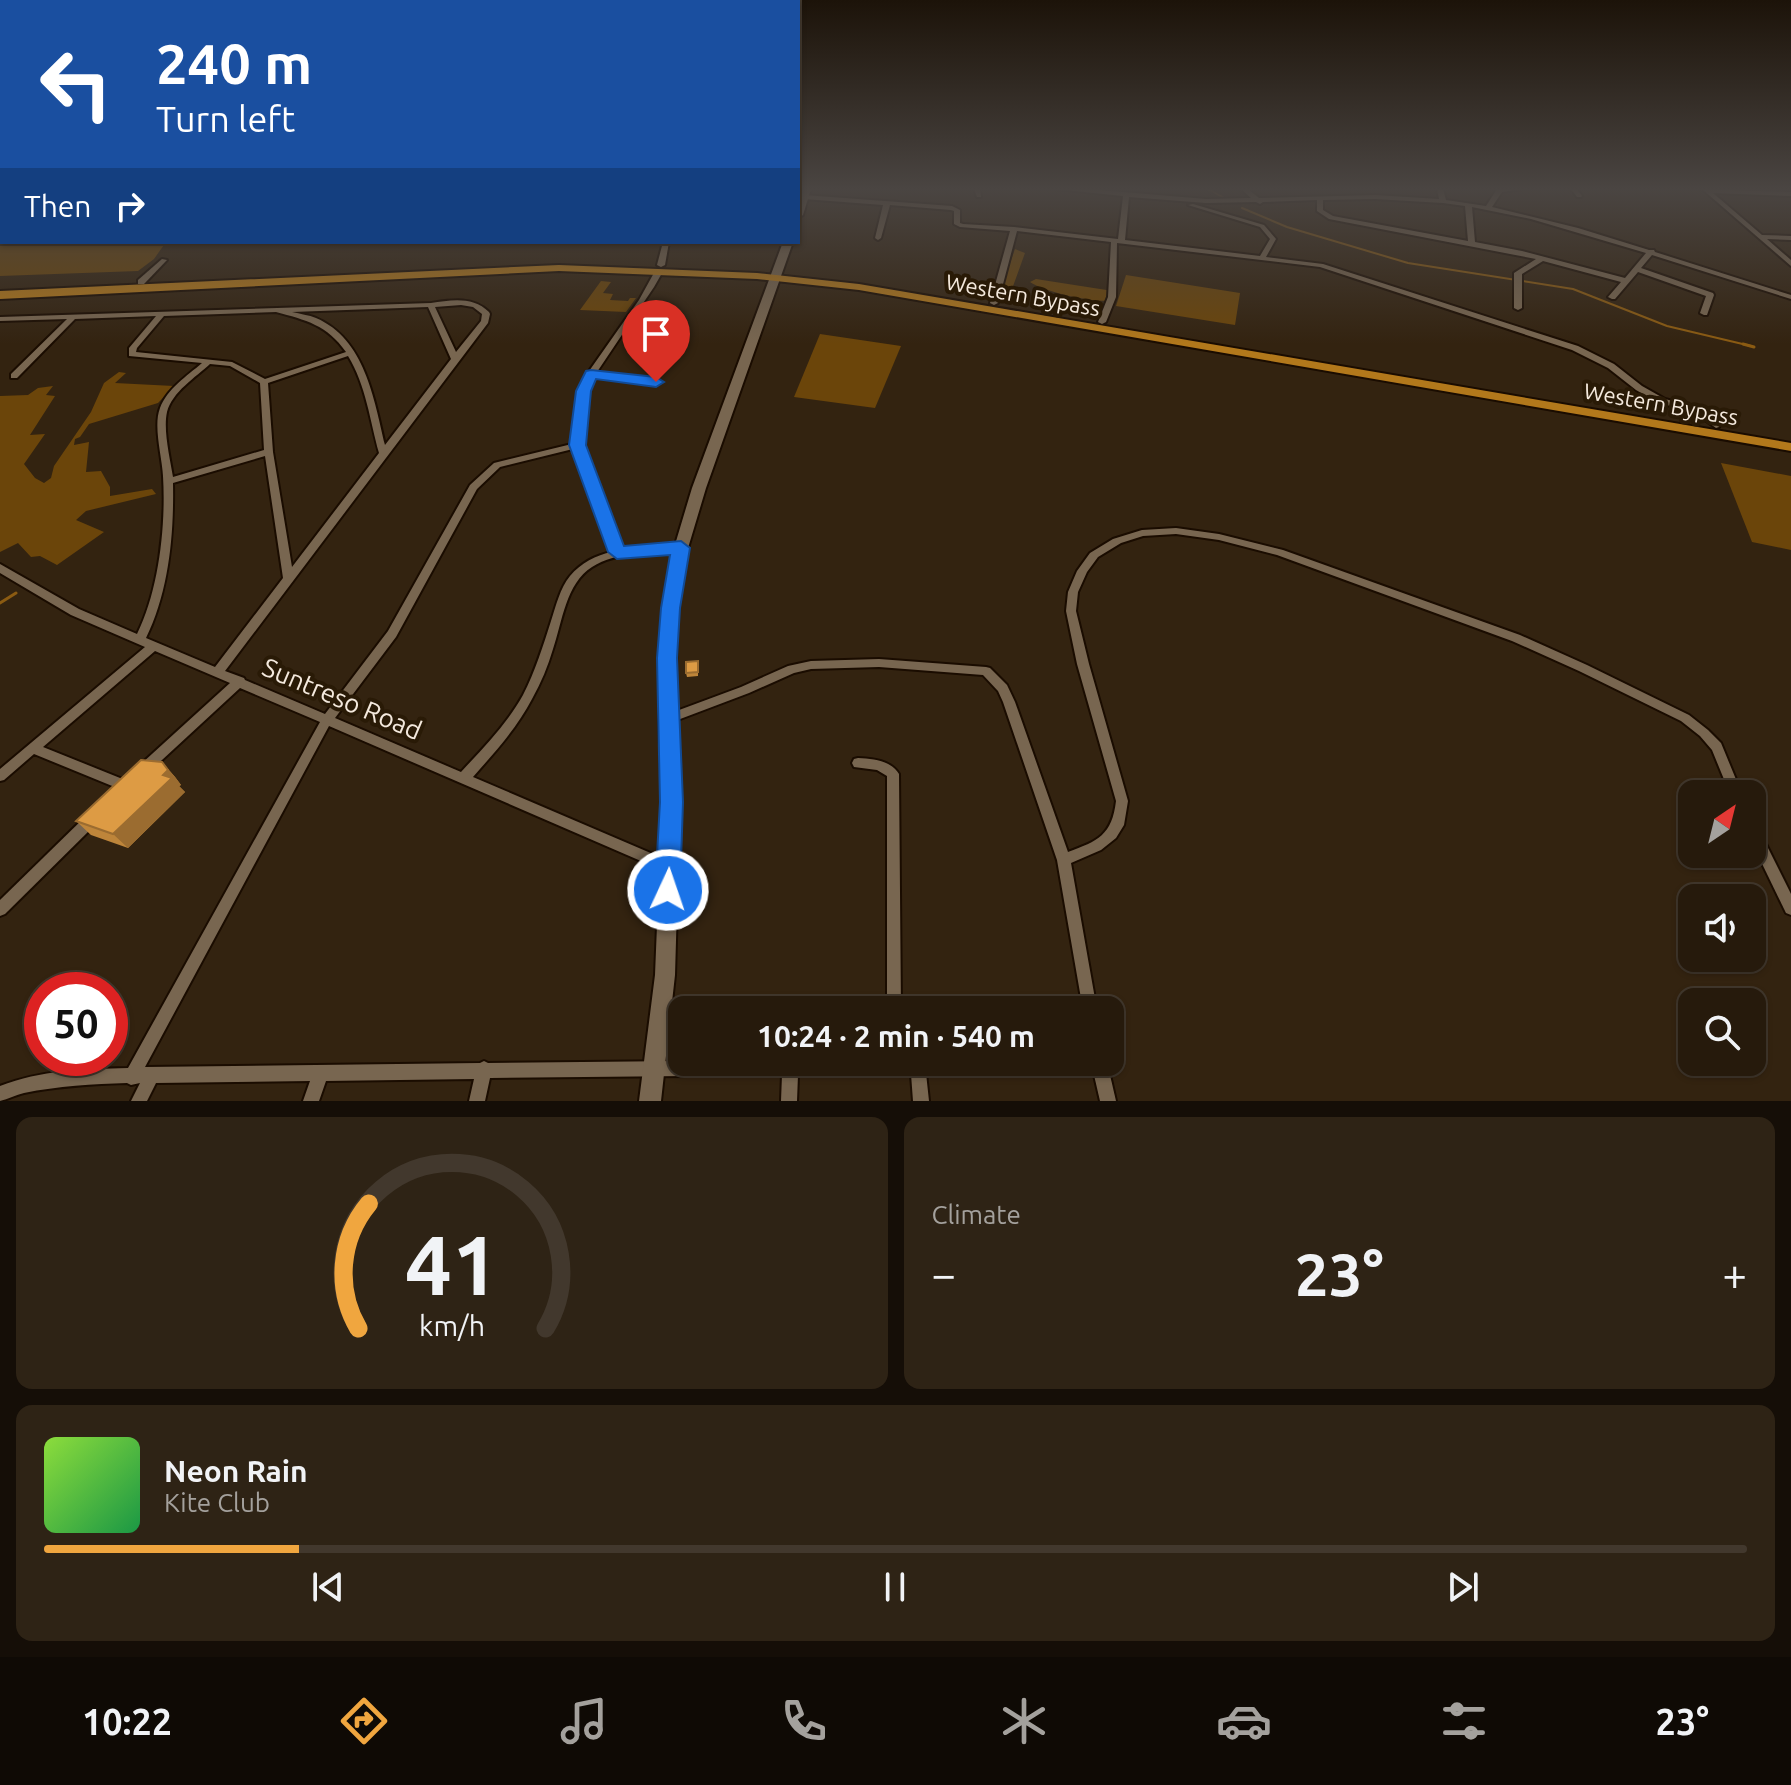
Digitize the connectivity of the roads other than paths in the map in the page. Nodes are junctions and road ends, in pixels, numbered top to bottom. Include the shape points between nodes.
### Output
1 (1011, 240) edge
2 (1118, 240) edge
3 (1121, 240) edge
4 (1272, 240) edge
5 (1452, 240) edge
6 (1472, 240) edge
7 (1613, 240) edge
8 (1762, 240) edge
9 (666, 244) edge
10 (787, 244) edge
11 (1472, 244) junction
12 (1652, 251) junction
13 (1262, 258) junction
14 (1542, 258) junction
15 (164, 260) dead end
16 (1791, 264) edge
17 (523, 266) junction
18 (660, 269) junction
19 (1636, 269) junction
20 (775, 274) junction
21 (1627, 281) junction
22 (141, 282) junction
23 (0, 289) edge
24 (0, 295) edge
25 (1612, 297) dead end
26 (1791, 297) edge
27 (994, 303) junction
28 (431, 305) junction
29 (330, 306) junction
30 (1518, 308) dead end
31 (276, 310) junction
32 (1704, 313) dead end
33 (162, 314) junction
34 (74, 316) junction
35 (0, 319) edge
36 (312, 320) junction
37 (1102, 322) junction
38 (351, 353) junction
39 (455, 359) junction
40 (209, 361) junction
41 (591, 374) junction
42 (14, 376) dead end
43 (264, 382) junction
44 (656, 382) dead end
45 (1716, 425) junction
46 (1791, 438) edge
47 (578, 445) junction
48 (1791, 447) edge
49 (269, 452) junction
50 (383, 453) junction
51 (168, 481) junction
52 (681, 548) junction
53 (617, 552) junction
54 (0, 568) edge
55 (288, 577) junction
56 (140, 639) junction
57 (154, 646) junction
58 (218, 672) junction
59 (240, 681) junction
60 (667, 719) junction
61 (327, 720) junction
62 (32, 748) junction
63 (858, 763) dead end
64 (0, 776) edge
65 (464, 778) junction
66 (1730, 780) edge
67 (126, 786) junction
68 (115, 797) edge
69 (103, 808) edge
70 (1766, 858) edge
71 (1064, 860) junction
72 (669, 867) junction
73 (1791, 908) edge
74 (0, 909) edge
75 (894, 996) edge
76 (1088, 996) edge
77 (655, 1067) junction
78 (668, 1067) edge
79 (484, 1069) junction
80 (321, 1073) junction
81 (790, 1076) edge
82 (919, 1076) edge
83 (1102, 1076) edge
84 (131, 1077) junction
85 (151, 1077) junction
86 (0, 1094) edge
87 (139, 1101) edge
88 (311, 1101) edge
89 (477, 1101) edge
90 (650, 1101) edge
91 (789, 1101) edge
92 (921, 1101) edge
93 (1108, 1101) edge

1 - 27 street
2 - 37 street via 1112,297
3 - 13 street
4 - 13 street
5 - 11 street
6 - 11 street
7 - 12 street
8 - 16 street
9 - 18 street
10 - 20 main road
11 - 14 street
12 - 19 street
12 - 26 street
13 - 45 street via 1339,269 1575,348 1662,401 1697,410
14 - 21 street
14 - 30 street via 1516,280
15 - 22 street
17 - 18 highway, Western Bypass
17 - 22 highway, Western Bypass
17 - 24 highway, Western Bypass
18 - 20 highway, Western Bypass
18 - 41 street via 645,300
19 - 21 street
19 - 32 street via 1710,295
20 - 27 highway, Western Bypass via 839,277
20 - 48 highway, Western Bypass
20 - 52 main road
21 - 25 street
22 - 23 highway, Western Bypass
27 - 37 highway, Western Bypass
28 - 29 street
28 - 39 street
28 - 39 street via 467,304 484,310 485,321
29 - 31 street
29 - 36 street
31 - 33 street
31 - 36 street
33 - 34 street
33 - 40 street via 132,354
34 - 35 street
34 - 42 street
36 - 38 street
37 - 45 highway, Western Bypass
38 - 43 street
38 - 50 street via 365,380
39 - 50 street
40 - 43 street via 242,368
40 - 51 street via 161,414
41 - 44 street
41 - 47 street
43 - 49 street
45 - 46 highway, Western Bypass
47 - 53 street
47 - 61 street via 515,459 483,475 392,634
49 - 51 street
49 - 55 street
50 - 55 street
51 - 56 street via 153,609
52 - 53 street
52 - 60 main road via 670,608
53 - 65 street via 572,577 533,687
54 - 56 street, Suntreso Road via 75,612
55 - 58 street
56 - 57 street, Suntreso Road
57 - 58 street, Suntreso Road
57 - 62 street
58 - 59 street, Suntreso Road
59 - 61 street, Suntreso Road
59 - 67 street
60 - 71 street via 811,665 879,663 986,671 1009,702
60 - 72 main road
61 - 65 street, Suntreso Road
61 - 84 street
62 - 64 street
62 - 67 street
63 - 75 street via 893,774
65 - 72 street, Suntreso Road
66 - 71 street via 1717,747 1685,718 1516,638 1279,552 1176,531 1142,533 1094,555 1073,592 1071,611 1119,788 1121,820 1113,835
67 - 68 street
69 - 74 street
70 - 73 street
71 - 76 street
72 - 77 main road
77 - 78 street
77 - 79 street
77 - 90 main road
79 - 80 street
79 - 89 street
80 - 85 street
80 - 88 street
81 - 91 street
82 - 92 street
83 - 93 street
84 - 85 street
84 - 86 street via 32,1082
85 - 87 street

